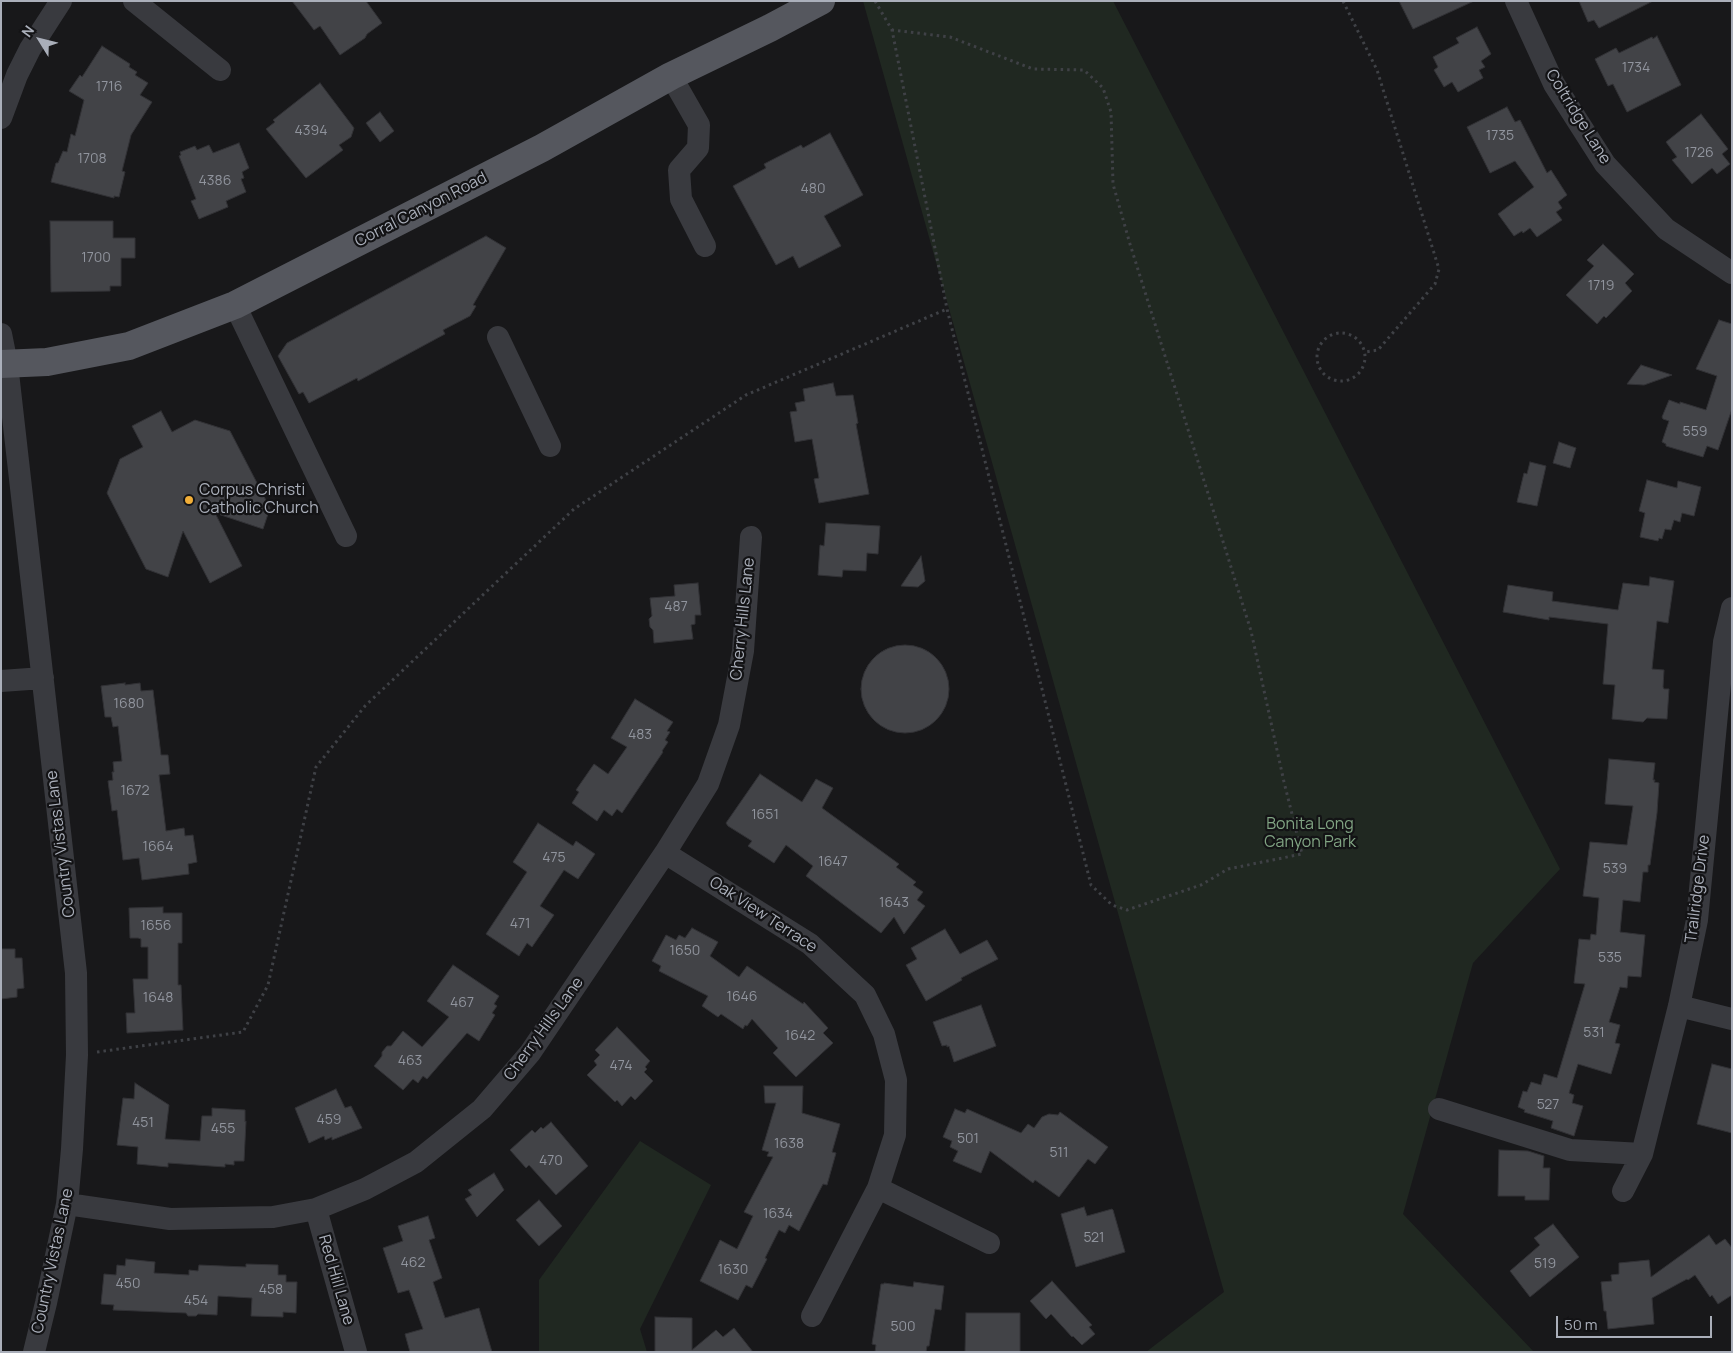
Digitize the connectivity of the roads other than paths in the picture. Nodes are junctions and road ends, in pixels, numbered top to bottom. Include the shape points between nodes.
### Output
1 (61, 1) edge
2 (134, 1) edge
3 (821, 1) edge
4 (1516, 1) edge
5 (220, 70) dead end
6 (671, 76) junction
7 (1, 118) edge
8 (705, 246) dead end
9 (1732, 273) edge
10 (235, 305) junction
11 (1, 334) edge
12 (498, 337) dead end
13 (4, 364) edge
14 (550, 446) dead end
15 (346, 536) dead end
16 (751, 537) dead end
17 (1732, 608) edge
18 (43, 678) junction
19 (1, 681) edge
20 (665, 852) junction
21 (1679, 1006) junction
22 (1732, 1019) edge
23 (1439, 1109) dead end
24 (1642, 1154) junction
25 (878, 1188) junction
26 (1623, 1191) dead end
27 (67, 1204) junction
28 (316, 1209) junction
29 (990, 1243) dead end
30 (812, 1316) dead end
31 (34, 1352) edge
32 (356, 1352) edge

1 - 7 street via 30,49
2 - 5 street
3 - 6 main road, Corral Canyon Road
4 - 9 street, Coltridge Lane via 1554,84 1605,164 1666,229
6 - 8 street via 699,125 698,148 679,170 681,200
6 - 10 main road, Corral Canyon Road via 542,148
10 - 13 main road, Corral Canyon Road via 129,346 47,362
10 - 15 street
11 - 13 street, Country Vistas Lane
12 - 14 street
13 - 18 street, Country Vistas Lane
16 - 20 street, Cherry Hills Lane via 743,651 729,725 708,784
17 - 21 street, Trailridge Drive via 1724,642 1697,920
18 - 19 street
18 - 27 street, Country Vistas Lane via 76,973 77,1055
20 - 25 street, Oak View Terrace via 810,944 865,995 884,1034 896,1080 894,1135
20 - 28 street, Cherry Hills Lane via 530,1053 482,1109 416,1162 365,1189
21 - 22 street
21 - 24 street, Trailridge Drive
23 - 24 street via 1570,1150
24 - 26 street, Trailridge Drive
25 - 29 street
25 - 30 street, Oak View Terrace
27 - 28 street, Cherry Hills Lane via 170,1219 273,1217
27 - 31 street, Country Vistas Lane
28 - 32 street, Red Hill Lane

